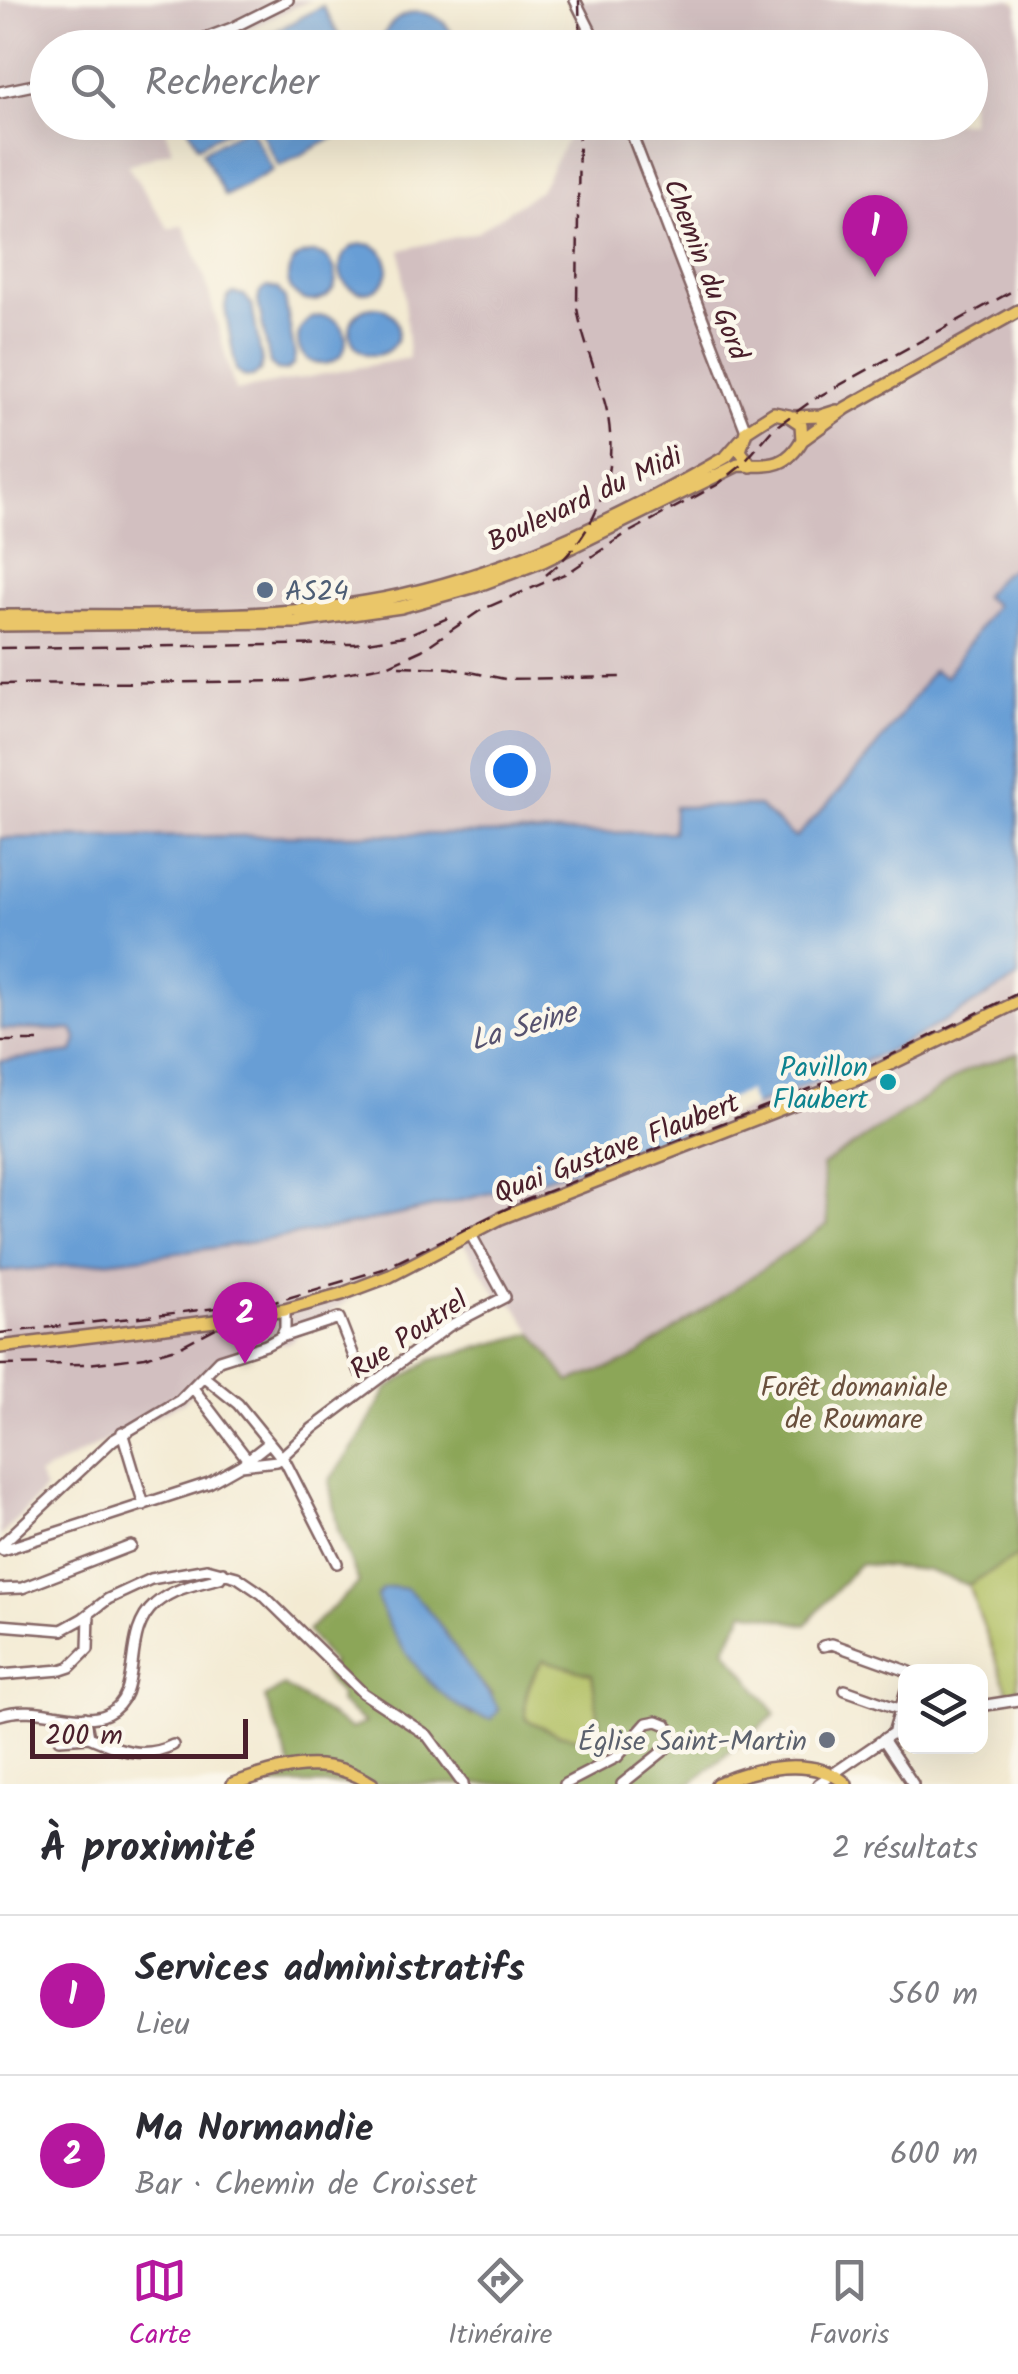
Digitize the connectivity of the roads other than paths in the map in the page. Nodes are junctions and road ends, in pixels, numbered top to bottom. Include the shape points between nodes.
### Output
1 (288, 0) edge
2 (575, 0) edge
3 (227, 30) edge
4 (590, 30) edge
5 (30, 86) edge
6 (0, 92) edge
7 (634, 140) edge
8 (1018, 311) edge
9 (846, 408) junction
10 (791, 417) junction
11 (743, 436) junction
12 (802, 440) junction
13 (750, 466) junction
14 (382, 602) junction
15 (401, 608) junction
16 (0, 616) edge
17 (304, 621) junction
18 (0, 625) edge
19 (1018, 1002) edge
20 (470, 1233) junction
21 (286, 1310) junction
22 (281, 1337) junction
23 (0, 1346) edge
24 (360, 1372) dead end
25 (203, 1376) junction
26 (194, 1388) junction
27 (122, 1432) junction
28 (269, 1443) junction
29 (282, 1458) junction
30 (244, 1463) junction
31 (144, 1505) junction
32 (131, 1546) dead end
33 (0, 1547) edge
34 (337, 1563) dead end
35 (223, 1572) junction
36 (0, 1589) edge
37 (89, 1614) junction
38 (0, 1626) edge
39 (823, 1646) dead end
40 (898, 1668) edge
41 (0, 1674) edge
42 (844, 1690) dead end
43 (1018, 1700) edge
44 (988, 1705) edge
45 (898, 1709) joint
46 (0, 1714) edge
47 (85, 1718) junction
48 (898, 1728) edge
49 (894, 1730) junction
50 (89, 1737) junction
51 (58, 1739) dead end
52 (883, 1739) junction
53 (173, 1745) dead end
54 (833, 1772) junction
55 (233, 1784) edge
56 (372, 1784) edge
57 (463, 1784) edge
58 (564, 1784) edge
59 (622, 1784) edge
60 (717, 1784) edge
61 (818, 1784) edge
62 (846, 1784) edge
63 (913, 1784) edge

1 - 3 street
2 - 4 street
5 - 6 street
7 - 11 street, Chemin du Gord
8 - 9 main road
9 - 10 main road
9 - 12 main road
10 - 11 main road via 774,413
10 - 12 main road via 801,424
11 - 13 main road via 743,460
11 - 14 main road, Boulevard du Midi via 726,457 569,540
12 - 13 main road via 782,461
13 - 15 main road, Boulevard du Midi via 738,465 542,561
14 - 15 main road, Boulevard du Midi
14 - 16 main road, Boulevard du Midi via 280,612
14 - 17 main road, Boulevard du Midi
15 - 17 main road, Boulevard du Midi
17 - 18 main road, Boulevard du Midi
19 - 20 main road, Quai Gustave Flaubert via 870,1074
20 - 21 main road, Quai Gustave Flaubert via 390,1276
20 - 29 street, Rue Poutrel via 505,1297 449,1326
21 - 22 street
21 - 23 main road, Quai Gustave Flaubert
22 - 24 street via 339,1318
22 - 25 street via 227,1356
25 - 26 street
25 - 28 street via 238,1404
26 - 27 street
26 - 30 street
27 - 31 street
27 - 33 street
28 - 29 street
28 - 30 street
29 - 30 street
29 - 34 street
30 - 31 street via 210,1483
31 - 33 street
32 - 36 street via 22,1588
35 - 37 street via 151,1579
35 - 47 street via 177,1590 147,1613 129,1689 108,1713
35 - 57 street via 252,1585 362,1693 427,1735
37 - 38 street via 62,1630
37 - 41 street via 88,1649 70,1667
39 - 40 street
42 - 45 street
43 - 44 street
45 - 49 street
46 - 47 street via 15,1709
47 - 50 street
48 - 49 street
49 - 52 street
50 - 51 street
50 - 53 street via 140,1755
52 - 54 street
52 - 63 street
54 - 60 main road via 773,1769
54 - 61 street
54 - 62 main road
55 - 56 main road via 305,1764 345,1770
58 - 59 street via 617,1757 647,1724 667,1725 670,1744

